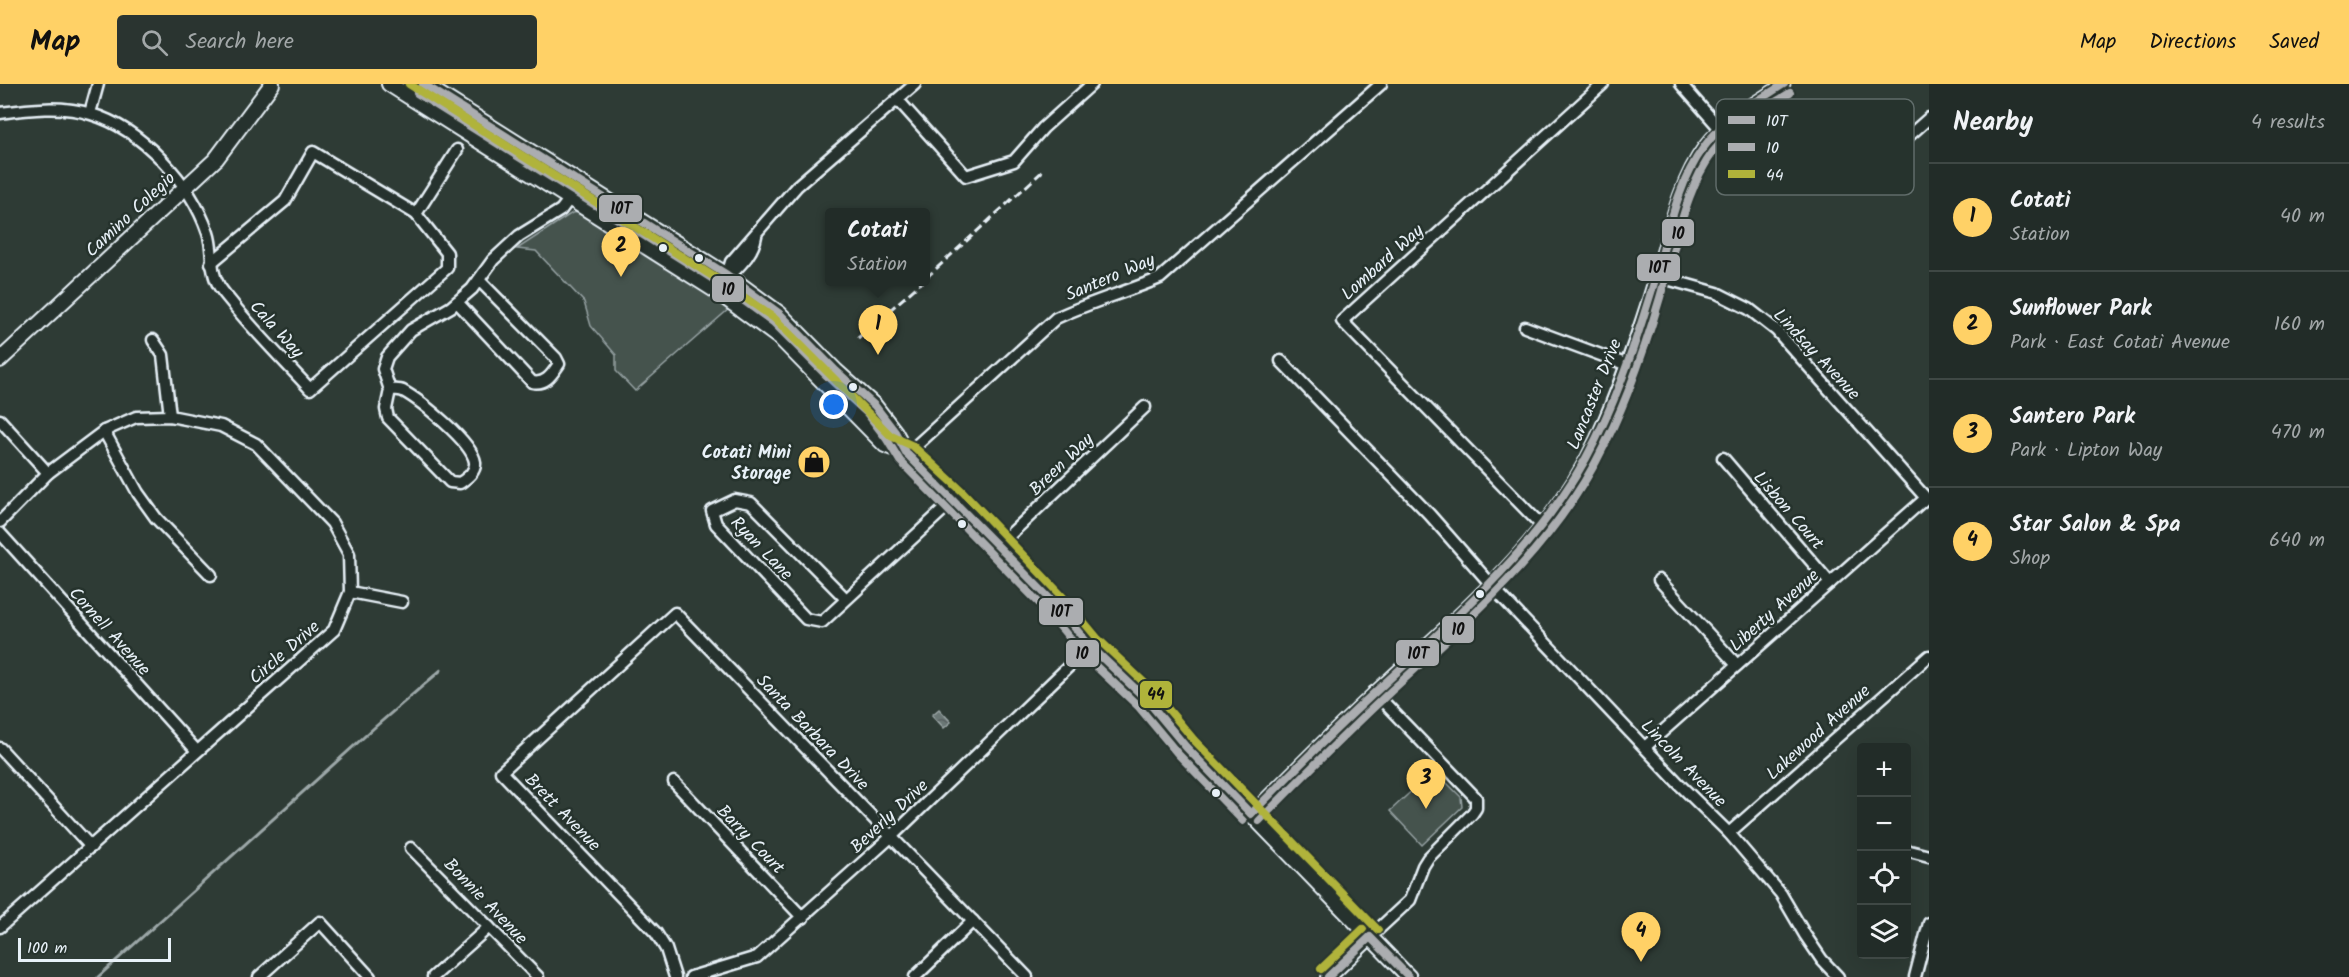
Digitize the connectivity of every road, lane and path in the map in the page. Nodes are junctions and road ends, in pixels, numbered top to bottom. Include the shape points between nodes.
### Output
1 (98, 84) edge
2 (272, 84) edge
3 (389, 84) edge
4 (423, 84) edge
5 (915, 84) edge
6 (1092, 84) edge
7 (1381, 84) edge
8 (1603, 84) edge
9 (1682, 84) edge
10 (1784, 84) edge
11 (1759, 99) edge
12 (898, 100) junction
13 (0, 113) edge
14 (90, 113) junction
15 (1929, 118) edge
16 (1716, 124) edge
17 (1914, 131) edge
18 (1716, 135) edge
19 (457, 150) dead end
20 (582, 182) junction
21 (186, 187) junction
22 (572, 199) junction
23 (416, 214) junction
24 (211, 263) junction
25 (727, 275) junction
26 (1656, 276) junction
27 (479, 280) junction
28 (716, 291) junction
29 (457, 302) junction
30 (1525, 327) dead end
31 (153, 340) dead end
32 (0, 360) edge
33 (1281, 361) dead end
34 (1625, 364) junction
35 (390, 390) junction
36 (1145, 407) dead end
37 (170, 416) junction
38 (0, 420) edge
39 (104, 431) junction
40 (907, 454) junction
41 (1723, 458) dead end
42 (48, 473) junction
43 (1926, 498) joint
44 (955, 499) junction
45 (0, 522) edge
46 (1542, 526) junction
47 (0, 533) edge
48 (999, 545) junction
49 (211, 575) dead end
50 (1659, 580) dead end
51 (1830, 583) junction
52 (1490, 584) junction
53 (350, 592) junction
54 (846, 599) junction
55 (402, 602) dead end
56 (675, 613) joint
57 (1090, 646) junction
58 (1929, 656) edge
59 (1737, 665) junction
60 (1374, 692) junction
61 (1645, 747) junction
62 (0, 748) edge
63 (196, 750) junction
64 (675, 782) dead end
65 (1251, 814) junction
66 (1729, 833) junction
67 (891, 837) junction
68 (91, 847) junction
69 (411, 848) dead end
70 (1910, 851) edge
71 (1929, 856) edge
72 (803, 918) junction
73 (973, 921) junction
74 (1929, 923) edge
75 (0, 927) edge
76 (489, 927) junction
77 (1370, 937) junction
78 (259, 977) edge
79 (370, 977) edge
80 (434, 977) edge
81 (538, 977) edge
82 (675, 977) edge
83 (691, 977) edge
84 (915, 977) edge
85 (1027, 977) edge
86 (1328, 977) edge
87 (1409, 977) edge
88 (1838, 977) edge
89 (1915, 977) edge

1 - 14 street
2 - 21 main road, Camino Colegio via 216,159
3 - 22 main road
4 - 20 main road
5 - 12 street
6 - 12 street via 1043,128 1014,161 966,176
7 - 40 street, Santero Way via 1160,278 1056,318
8 - 46 street, Lombard Way via 1342,321
9 - 16 street
10 - 11 street, Lancaster Drive
12 - 25 street via 797,186 731,262
13 - 14 street, Cala Way via 29,109
14 - 21 street, Cala Way via 122,126
15 - 17 street
18 - 26 street, Lancaster Drive via 1692,165
19 - 23 street
20 - 22 street
20 - 25 main road
21 - 24 street, Cala Way via 209,235
21 - 32 main road, Camino Colegio
22 - 27 street via 519,236 493,260
22 - 28 main road
23 - 24 street via 313,152 285,201
23 - 24 street, Cala Way via 447,253 447,268 310,389 218,285
25 - 28 street
25 - 40 main road via 780,314 875,406
26 - 34 street, Lancaster Drive
26 - 43 street, Lindsay Avenue via 1717,293 1749,309 1776,330
27 - 29 street
27 - 29 street via 556,358 559,364 548,379 532,382
28 - 40 main road via 781,339 885,445
29 - 35 street via 411,330 387,357 382,369
30 - 34 street
31 - 37 street via 163,355
33 - 52 street, Lincoln Avenue via 1430,515
34 - 46 street, Lancaster Drive via 1581,468
35 - 35 street via 386,409 393,424 450,482 466,479 474,470 470,449 432,412 401,390
36 - 48 street, Breen Way
37 - 39 street, Circle Drive via 136,417
37 - 53 street, Circle Drive via 221,426 256,444 332,523 349,554
38 - 42 street
39 - 42 street, Circle Drive
39 - 49 street via 156,518
40 - 44 main road
41 - 51 street, Lisbon Court
42 - 45 street, Circle Drive
43 - 51 street, Liberty Avenue
44 - 48 main road
44 - 54 street, Ryan Lane
46 - 52 street, Lancaster Drive
47 - 63 street, Cornell Avenue
48 - 57 main road
50 - 59 street
51 - 59 street, Liberty Avenue
52 - 60 street, Lancaster Drive
52 - 61 street, Lincoln Avenue
53 - 55 street
53 - 63 street, Circle Drive via 334,630
54 - 54 street, Ryan Lane via 822,622 806,619 716,524 712,511 735,500 751,503
56 - 67 street, Santa Barbara Drive
56 - 82 street, Brett Avenue via 501,772 656,933
57 - 65 main road via 1146,699
57 - 67 street, Beverly Drive
58 - 66 street, Lakewood Avenue
59 - 61 street, Liberty Avenue
60 - 65 street, Lancaster Drive
60 - 77 street via 1476,798 1476,808 1423,866 1410,900
61 - 66 street, Lincoln Avenue
62 - 68 street
63 - 68 street, Circle Drive
64 - 72 street, Barry Court
65 - 77 main road
66 - 88 street, Lincoln Avenue via 1781,894 1816,951
67 - 72 street, Beverly Drive
67 - 73 street, Santa Barbara Drive
68 - 75 street, Circle Drive
69 - 76 street, Bonnie Avenue
70 - 71 street
72 - 83 street, Beverly Drive via 757,957
73 - 84 street
73 - 85 street, Santa Barbara Drive
74 - 89 street
76 - 80 street
76 - 81 street, Bonnie Avenue
77 - 86 main road
77 - 87 main road
78 - 79 street via 320,922

